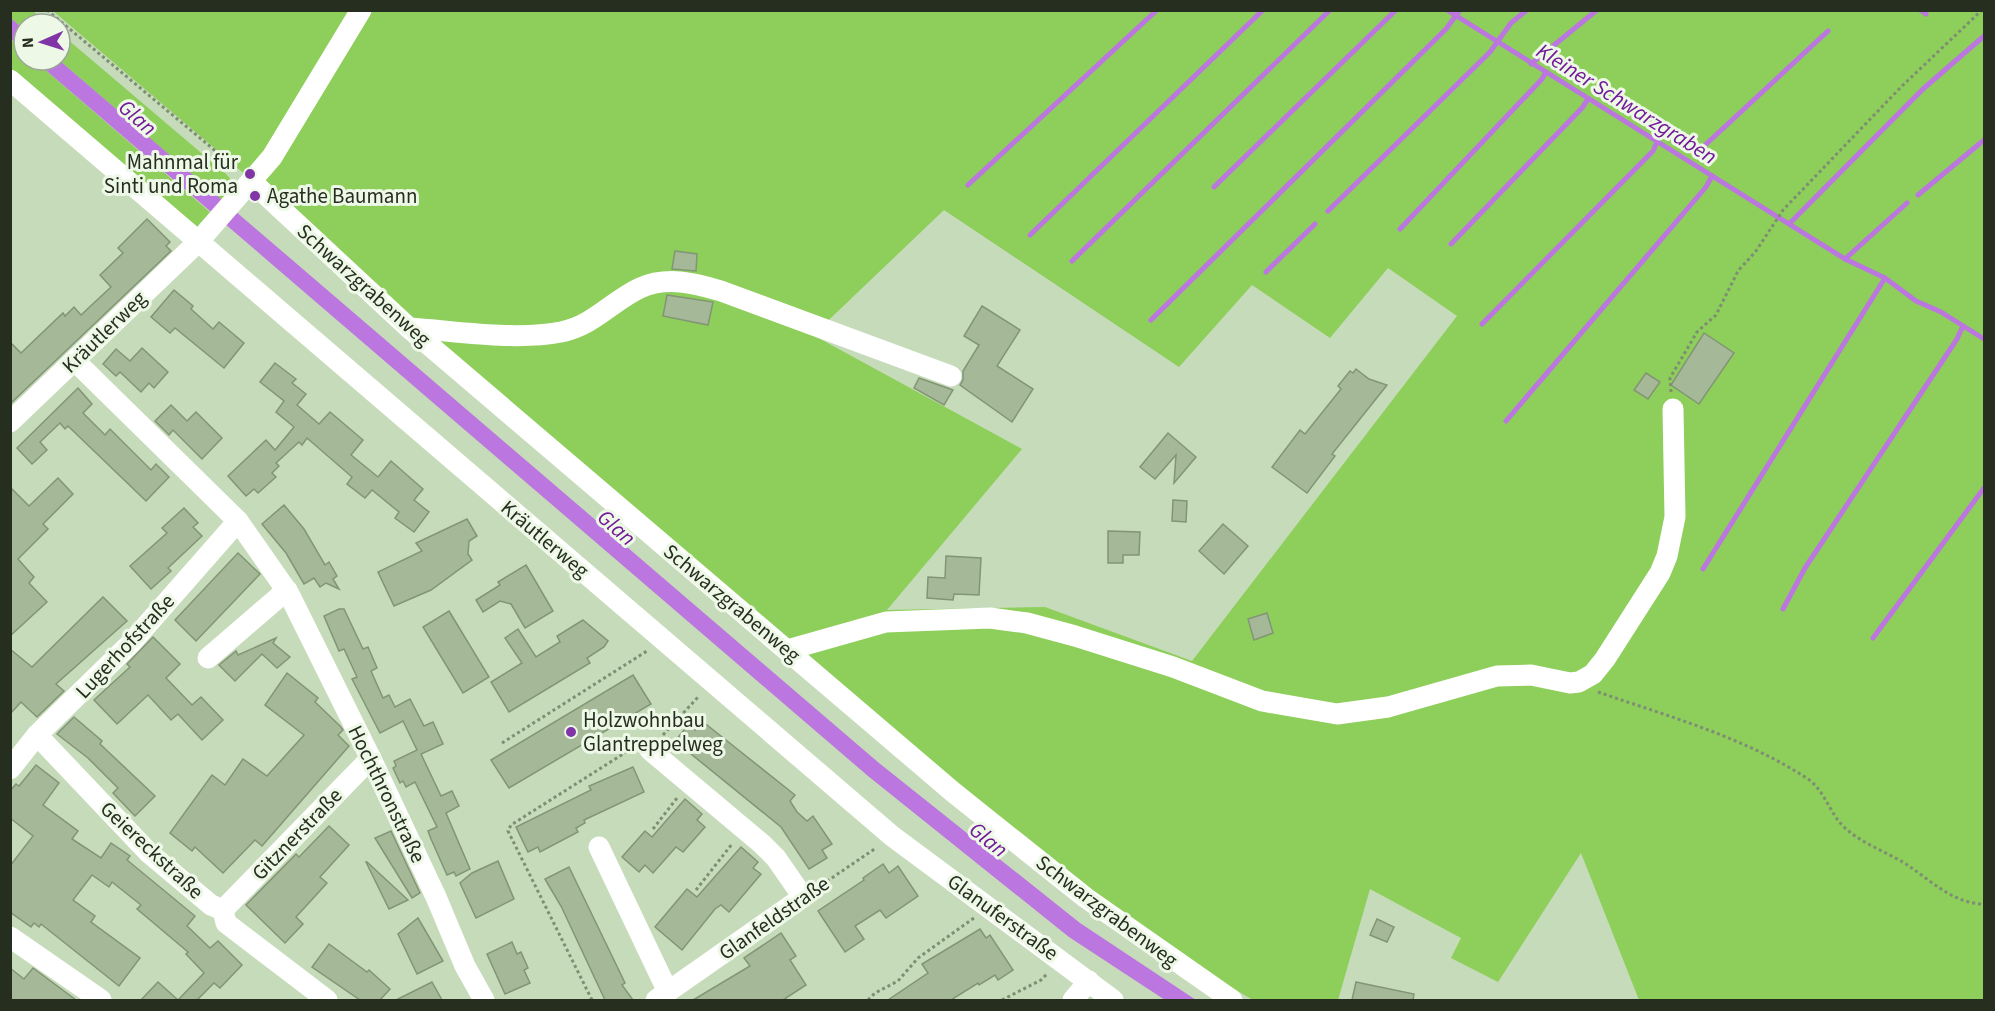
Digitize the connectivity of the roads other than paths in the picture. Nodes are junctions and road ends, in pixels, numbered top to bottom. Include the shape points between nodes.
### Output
1 (361, 10) edge
2 (10, 80) edge
3 (247, 185) junction
4 (200, 238) junction
5 (409, 328) junction
6 (75, 361) junction
7 (951, 376) dead end
8 (1673, 409) road end
9 (10, 422) edge
10 (238, 521) junction
11 (287, 590) junction
12 (787, 650) junction
13 (208, 658) dead end
14 (37, 735) junction
15 (650, 750) road end
16 (371, 758) junction
17 (10, 769) edge
18 (892, 836) joint
19 (599, 847) dead end
20 (223, 910) junction
21 (10, 937) edge
22 (1089, 981) junction
23 (662, 996) edge
24 (101, 1000) edge
25 (327, 1000) edge
26 (484, 1000) edge
27 (1073, 1000) edge
28 (1113, 1000) edge
29 (1232, 1000) edge

1 - 3 street via 272,157
2 - 4 street, Kräutlerweg
3 - 4 street
3 - 5 street, Schwarzgrabenweg
4 - 6 street, Kräutlerweg
4 - 18 street, Kräutlerweg
5 - 7 street via 518,334 561,332 590,322 639,288 683,282 721,291
5 - 12 street, Schwarzgrabenweg
6 - 9 street, Kräutlerweg
6 - 10 street, Hochthronstraße
8 - 12 street via 1675,517 1667,556 1605,659 1586,679 1570,683 1531,675 1497,676 1377,710 1336,714 1263,701 1075,636 990,618 886,622
10 - 11 street, Hochthronstraße
10 - 14 street, Lugerhofstraße via 131,643
11 - 13 street
11 - 16 street, Hochthronstraße
12 - 29 street, Schwarzgrabenweg via 953,792 1086,898
14 - 17 street, Lugerhofstraße
14 - 20 street, Geiereckstraße via 149,853 211,905
15 - 23 street, Glanfeldstraße via 776,858 803,897
16 - 20 street, Gitznerstraße
16 - 26 street, Hochthronstraße
18 - 22 street, Glanuferstraße
19 - 23 street
20 - 25 street, Geiereckstraße via 226,923
21 - 24 street
22 - 27 street
22 - 28 street, Glanuferstraße

